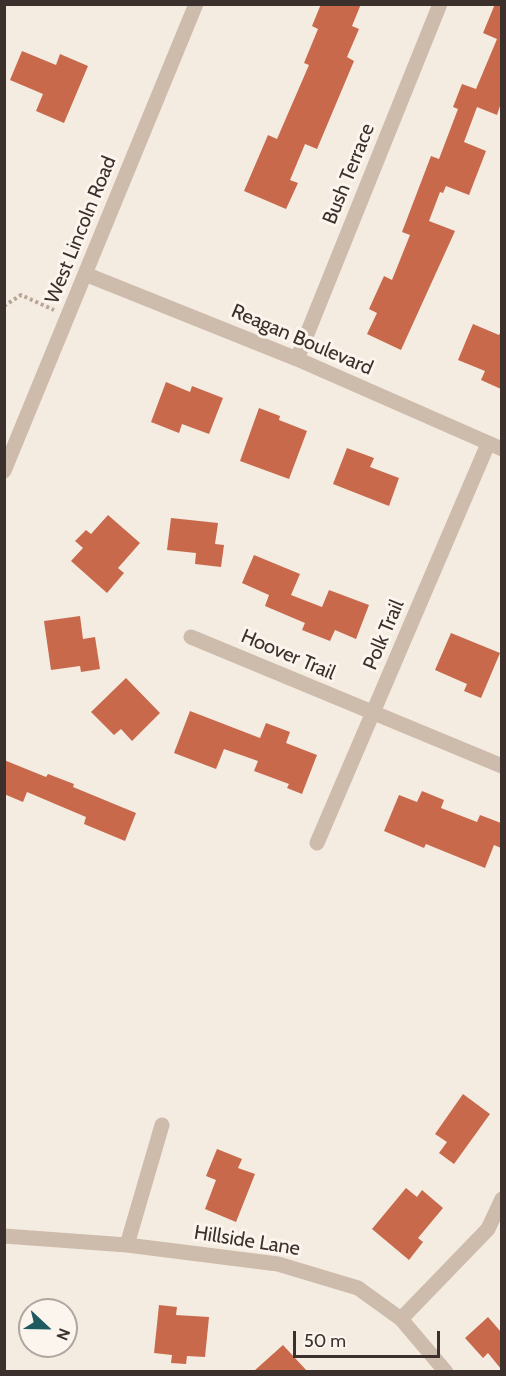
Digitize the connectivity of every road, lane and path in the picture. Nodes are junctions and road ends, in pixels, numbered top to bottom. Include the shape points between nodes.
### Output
1 (196, 4) edge
2 (440, 4) edge
3 (85, 274) junction
4 (4, 306) edge
5 (68, 316) junction
6 (297, 359) junction
7 (495, 446) edge
8 (4, 471) edge
9 (191, 637) dead end
10 (373, 714) junction
11 (501, 766) edge
12 (317, 843) dead end
13 (162, 1125) dead end
14 (501, 1199) edge
15 (4, 1236) edge
16 (127, 1245) junction
17 (401, 1319) junction
18 (446, 1371) edge

1 - 3 street, West Lincoln Road
2 - 6 street, Bush Terrace
3 - 5 street, West Lincoln Road
3 - 6 street, Reagan Boulevard
4 - 5 path via 21,295
5 - 8 street, West Lincoln Road
6 - 7 street, Reagan Boulevard
7 - 10 street, Polk Trail
9 - 10 street, Hoover Trail
10 - 11 street, Hoover Trail
10 - 12 street, Polk Trail
13 - 16 street
14 - 17 street via 488,1229
15 - 16 street, Hillside Lane
16 - 17 street, Hillside Lane via 278,1264 358,1288
17 - 18 street, Hillside Lane

